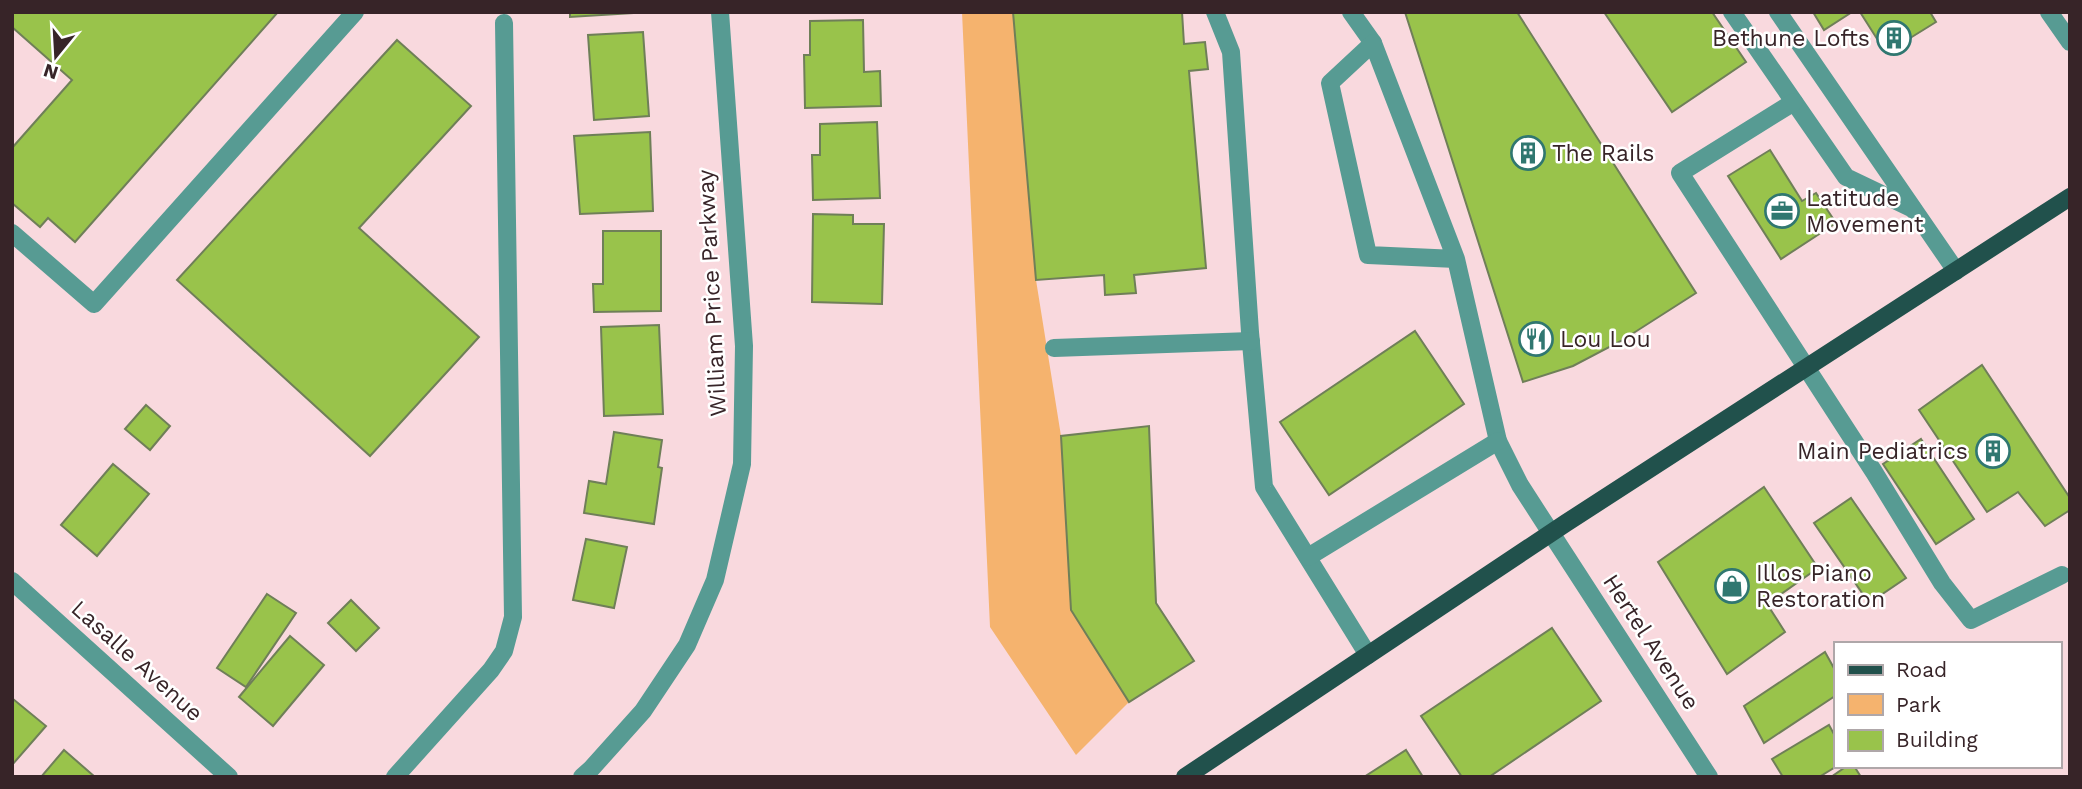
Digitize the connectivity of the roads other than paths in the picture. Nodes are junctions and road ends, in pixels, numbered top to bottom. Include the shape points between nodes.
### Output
1 (355, 12) edge
2 (720, 12) edge
3 (1215, 12) edge
4 (1351, 12) edge
5 (1732, 12) edge
6 (1778, 12) edge
7 (2049, 12) edge
8 (504, 23) dead end
9 (2070, 42) edge
10 (1373, 43) junction
11 (1794, 102) junction
12 (2070, 197) edge
13 (1913, 209) junction
14 (12, 233) edge
15 (1456, 260) junction
16 (1956, 271) junction
17 (1251, 341) junction
18 (1054, 348) dead end
19 (1807, 368) junction
20 (1498, 441) junction
21 (1551, 533) junction
22 (1308, 557) junction
23 (2062, 575) dead end
24 (12, 581) edge
25 (1368, 655) junction
26 (229, 777) edge
27 (395, 777) edge
28 (582, 777) edge
29 (1185, 777) edge
30 (1709, 777) edge

1 - 14 street via 94,304
2 - 28 street, William Price Parkway via 744,345 742,464 715,580 687,645 643,711
3 - 17 street via 1230,52
4 - 10 street, Hertel Avenue
5 - 11 street
6 - 13 street
7 - 9 street
8 - 27 street via 513,617 504,652 491,670
10 - 15 street, Hertel Avenue
10 - 15 street via 1330,83 1368,255
11 - 13 street via 1846,177
11 - 19 street via 1680,173
12 - 16 main road
13 - 16 street
15 - 20 street, Hertel Avenue
16 - 19 main road
17 - 18 street
17 - 22 street via 1264,487
19 - 21 main road
19 - 23 street via 1942,583 1971,620
20 - 21 street, Hertel Avenue
20 - 22 street
21 - 25 main road
21 - 30 street, Hertel Avenue
22 - 25 street
24 - 26 street, Lasalle Avenue
25 - 29 main road

